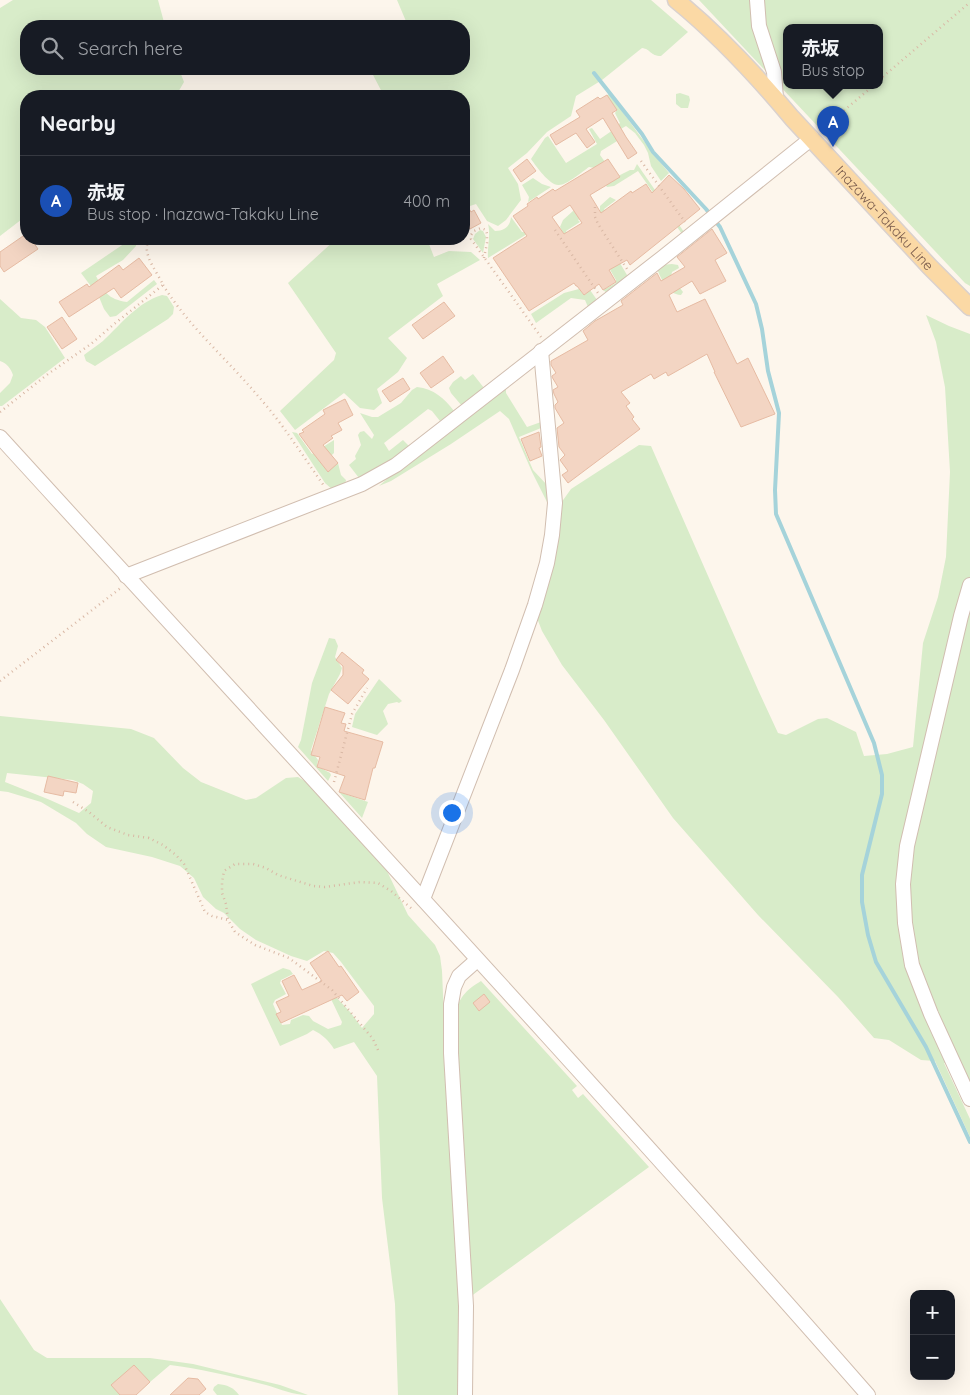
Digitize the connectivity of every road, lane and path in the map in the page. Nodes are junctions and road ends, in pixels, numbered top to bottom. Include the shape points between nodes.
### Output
1 (676, 0) edge
2 (757, 0) edge
3 (968, 4) dead end
4 (883, 77) edge
5 (869, 89) edge
6 (776, 98) junction
7 (812, 138) junction
8 (641, 161) dead end
9 (595, 207) dead end
10 (555, 230) dead end
11 (693, 233) junction
12 (146, 245) edge
13 (484, 258) junction
14 (634, 280) junction
15 (163, 285) junction
16 (605, 302) junction
17 (970, 307) edge
18 (544, 349) junction
19 (0, 412) edge
20 (0, 437) edge
21 (331, 496) junction
22 (128, 578) junction
23 (970, 585) edge
24 (0, 681) edge
25 (367, 688) dead end
26 (330, 798) junction
27 (73, 802) dead end
28 (426, 903) junction
29 (228, 920) junction
30 (477, 960) junction
31 (378, 1050) dead end
32 (970, 1099) edge
33 (465, 1395) edge
34 (868, 1395) edge

1 - 6 main road, Inazawa-Takaku Line via 703,22
2 - 6 street via 759,26 774,72
3 - 4 path
5 - 7 path
6 - 7 main road, Inazawa-Takaku Line
7 - 11 street
7 - 17 main road, Inazawa-Takaku Line
8 - 11 path
9 - 14 path via 598,224
10 - 16 path
11 - 14 street
12 - 15 path via 149,260
13 - 13 path via 471,239 474,231 481,228 488,234
13 - 18 path
14 - 16 street
15 - 19 path
15 - 21 path via 185,316 273,413
16 - 18 street
18 - 21 street via 396,464 362,484
18 - 28 street via 555,503 547,563 536,605
20 - 22 street
21 - 22 street
22 - 24 path
22 - 26 street
23 - 32 street via 907,846 903,884 912,966
25 - 26 path via 352,714
26 - 28 street
27 - 29 path via 107,827 163,845 184,864 205,912
28 - 29 path via 420,914 378,883 313,886 253,864 235,864 224,871 222,882
28 - 30 street
29 - 31 path via 235,932 255,945 289,958 332,990 373,1039
30 - 33 street via 459,976 450,1004 466,1306
30 - 34 street

